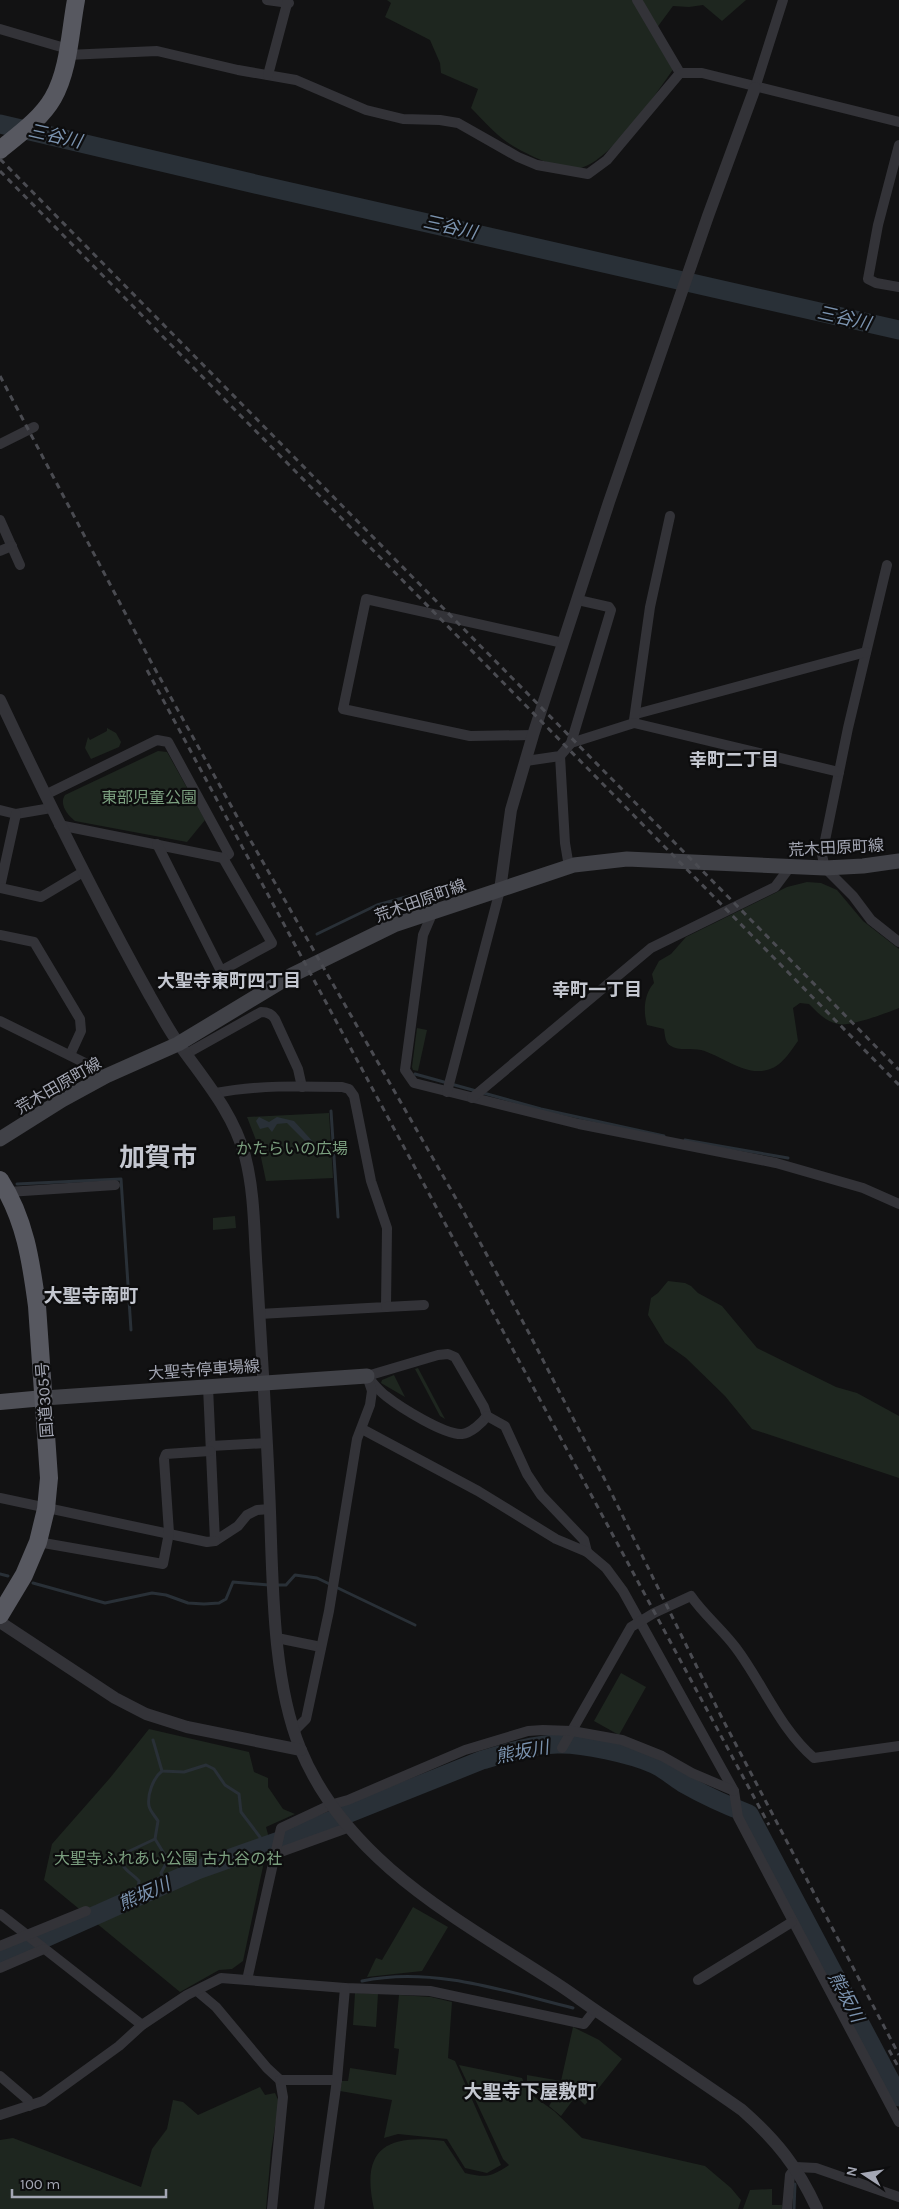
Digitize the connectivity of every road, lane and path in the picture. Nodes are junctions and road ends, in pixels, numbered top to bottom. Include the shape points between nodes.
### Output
1 (76, 0) edge
2 (267, 0) edge
3 (637, 0) edge
4 (783, 0) edge
5 (289, 1) edge
6 (0, 29) edge
7 (67, 52) junction
8 (680, 73) junction
9 (268, 75) junction
10 (755, 88) junction
11 (899, 122) edge
12 (899, 145) edge
13 (1, 150) edge
14 (899, 287) edge
15 (34, 427) dead end
16 (0, 444) edge
17 (670, 516) dead end
18 (0, 520) edge
19 (12, 546) junction
20 (0, 551) edge
21 (20, 565) dead end
22 (887, 565) dead end
23 (578, 600) junction
24 (563, 643) junction
25 (866, 652) junction
26 (0, 700) edge
27 (635, 719) junction
28 (533, 735) junction
29 (570, 742) junction
30 (560, 756) junction
31 (526, 761) junction
32 (839, 772) junction
33 (45, 795) junction
34 (51, 808) junction
35 (0, 810) edge
36 (16, 814) junction
37 (59, 825) junction
38 (157, 844) junction
39 (223, 858) junction
40 (899, 861) edge
41 (569, 867) junction
42 (790, 867) junction
43 (825, 868) junction
44 (83, 872) junction
45 (0, 888) edge
46 (500, 890) junction
47 (432, 914) junction
48 (0, 935) edge
49 (899, 942) edge
50 (0, 1021) edge
51 (182, 1049) junction
52 (70, 1055) junction
53 (106, 1076) junction
54 (302, 1087) junction
55 (447, 1092) junction
56 (216, 1093) junction
57 (472, 1098) junction
58 (0, 1139) edge
59 (115, 1185) dead end
60 (4, 1186) edge
61 (899, 1204) edge
62 (424, 1305) dead end
63 (386, 1307) junction
64 (259, 1314) junction
65 (367, 1376) junction
66 (264, 1383) junction
67 (208, 1386) junction
68 (44, 1398) junction
69 (0, 1402) edge
70 (487, 1416) junction
71 (362, 1429) junction
72 (267, 1444) junction
73 (210, 1449) junction
74 (0, 1498) edge
75 (46, 1509) junction
76 (270, 1510) junction
77 (168, 1533) junction
78 (215, 1541) junction
79 (38, 1542) junction
80 (588, 1552) junction
81 (0, 1615) edge
82 (0, 1622) edge
83 (639, 1623) junction
84 (277, 1638) junction
85 (321, 1647) junction
86 (572, 1731) junction
87 (294, 1732) junction
88 (899, 1746) edge
89 (562, 1748) dead end
90 (301, 1750) junction
91 (734, 1794) junction
92 (330, 1805) junction
93 (346, 1826) junction
94 (276, 1852) junction
95 (86, 1910) dead end
96 (0, 1914) edge
97 (792, 1922) junction
98 (28, 1935) junction
99 (0, 1946) edge
100 (42, 1948) junction
101 (0, 1968) edge
102 (247, 1980) junction
103 (698, 1980) dead end
104 (345, 1988) junction
105 (197, 1991) junction
106 (595, 2010) junction
107 (142, 2025) junction
108 (0, 2076) edge
109 (280, 2080) junction
110 (337, 2080) junction
111 (29, 2106) junction
112 (0, 2115) edge
113 (899, 2122) edge
114 (796, 2167) junction
115 (899, 2197) edge
116 (272, 2209) edge
117 (319, 2209) edge
118 (787, 2209) edge
119 (817, 2209) edge

1 - 7 highway
2 - 5 street
3 - 8 street
4 - 10 street
5 - 9 street
6 - 7 street
7 - 9 street via 157,51
7 - 13 highway via 62,78 53,99
8 - 9 street via 607,160 588,174 537,165 458,124 403,119 366,110 296,80
8 - 10 street via 702,73
10 - 11 street
10 - 23 street via 609,502
12 - 14 street via 868,279
15 - 16 street
17 - 27 street via 650,607
18 - 19 street
19 - 20 street
19 - 21 street
22 - 25 street
23 - 24 street
23 - 29 street via 611,610
24 - 28 street
24 - 28 street via 366,599 343,708 470,736
25 - 27 street
25 - 32 street
26 - 33 street
27 - 29 street
27 - 32 street
28 - 31 street
29 - 30 street
30 - 31 street
30 - 41 street
31 - 46 street via 511,810
32 - 43 street via 822,855
33 - 34 street
33 - 39 street via 157,740 168,742 229,854
34 - 36 street
34 - 37 street
35 - 36 street
36 - 45 street
37 - 38 street
37 - 44 street
38 - 39 street
38 - 39 street via 221,971 272,943
40 - 43 main road, 荒木田原町線
41 - 42 main road, 荒木田原町線 via 627,859
41 - 46 main road, 荒木田原町線
42 - 43 main road, 荒木田原町線
42 - 57 street via 775,887 651,948
43 - 49 street via 871,920
44 - 45 street via 41,897
44 - 51 street
46 - 47 main road, 荒木田原町線
46 - 55 street
47 - 51 main road, 荒木田原町線 via 394,925 292,975
47 - 55 street via 423,935 405,1070 414,1083
48 - 52 street via 34,942 80,1019 81,1031
50 - 52 street
51 - 53 main road, 荒木田原町線
51 - 54 street via 265,1012 275,1019 298,1068
51 - 56 street
52 - 53 street
53 - 58 main road, 荒木田原町線
54 - 56 street via 234,1089
54 - 63 street via 342,1087 349,1089 354,1096 371,1181 387,1228
55 - 57 street
56 - 64 street via 231,1119 250,1176
57 - 61 street via 579,1124 776,1163 863,1188
59 - 60 street
60 - 68 highway, 国道305号 via 26,1236 37,1306
62 - 63 street
63 - 64 street
64 - 66 street
65 - 66 main road, 大聖寺停車場線
65 - 70 street via 387,1397 448,1431 464,1434 483,1423
65 - 70 street via 438,1355 456,1356
65 - 71 street via 372,1391
66 - 67 main road, 大聖寺停車場線
66 - 72 street
67 - 68 main road, 大聖寺停車場線
67 - 73 street
68 - 69 main road
68 - 75 highway, 国道305号 via 49,1478
70 - 80 street via 505,1426 541,1495 584,1540
71 - 80 street via 478,1491 556,1539
71 - 85 street via 348,1485
72 - 73 street
72 - 76 street
73 - 77 street via 166,1454
73 - 78 street
74 - 75 street
75 - 77 street
75 - 79 highway, 国道305号
76 - 78 street via 257,1510 247,1515 238,1526
76 - 84 street
77 - 78 street
77 - 79 street via 163,1564
79 - 81 highway, 国道305号 via 24,1575
80 - 83 street via 606,1568 623,1591
82 - 90 street via 115,1698 146,1714 187,1727
83 - 86 street via 631,1627
83 - 88 street via 654,1612 692,1596 703,1613 737,1649 799,1746 814,1758
83 - 91 street
84 - 85 street
84 - 87 street via 282,1681
85 - 87 street via 306,1719
86 - 89 street
86 - 91 street via 622,1740 662,1756
86 - 92 street via 528,1730 465,1750
87 - 90 street
90 - 92 street
91 - 97 street via 738,1818
92 - 93 street
92 - 94 street via 281,1828
93 - 94 street
93 - 106 street via 387,1868 438,1906
94 - 102 street
95 - 98 street
96 - 98 street
97 - 103 street
97 - 113 street
98 - 99 street
98 - 100 street
100 - 101 street
100 - 107 street
102 - 104 street
102 - 105 street via 221,1978
104 - 106 street via 430,1991 584,2024
104 - 110 street
105 - 107 street
105 - 109 street via 216,2007
106 - 114 street via 742,2110 767,2132
107 - 111 street via 60,2089
108 - 111 street via 28,2100
109 - 110 street
109 - 116 street via 284,2097
110 - 117 street
111 - 112 street
114 - 115 street via 816,2168
114 - 118 street via 790,2175
114 - 119 street

